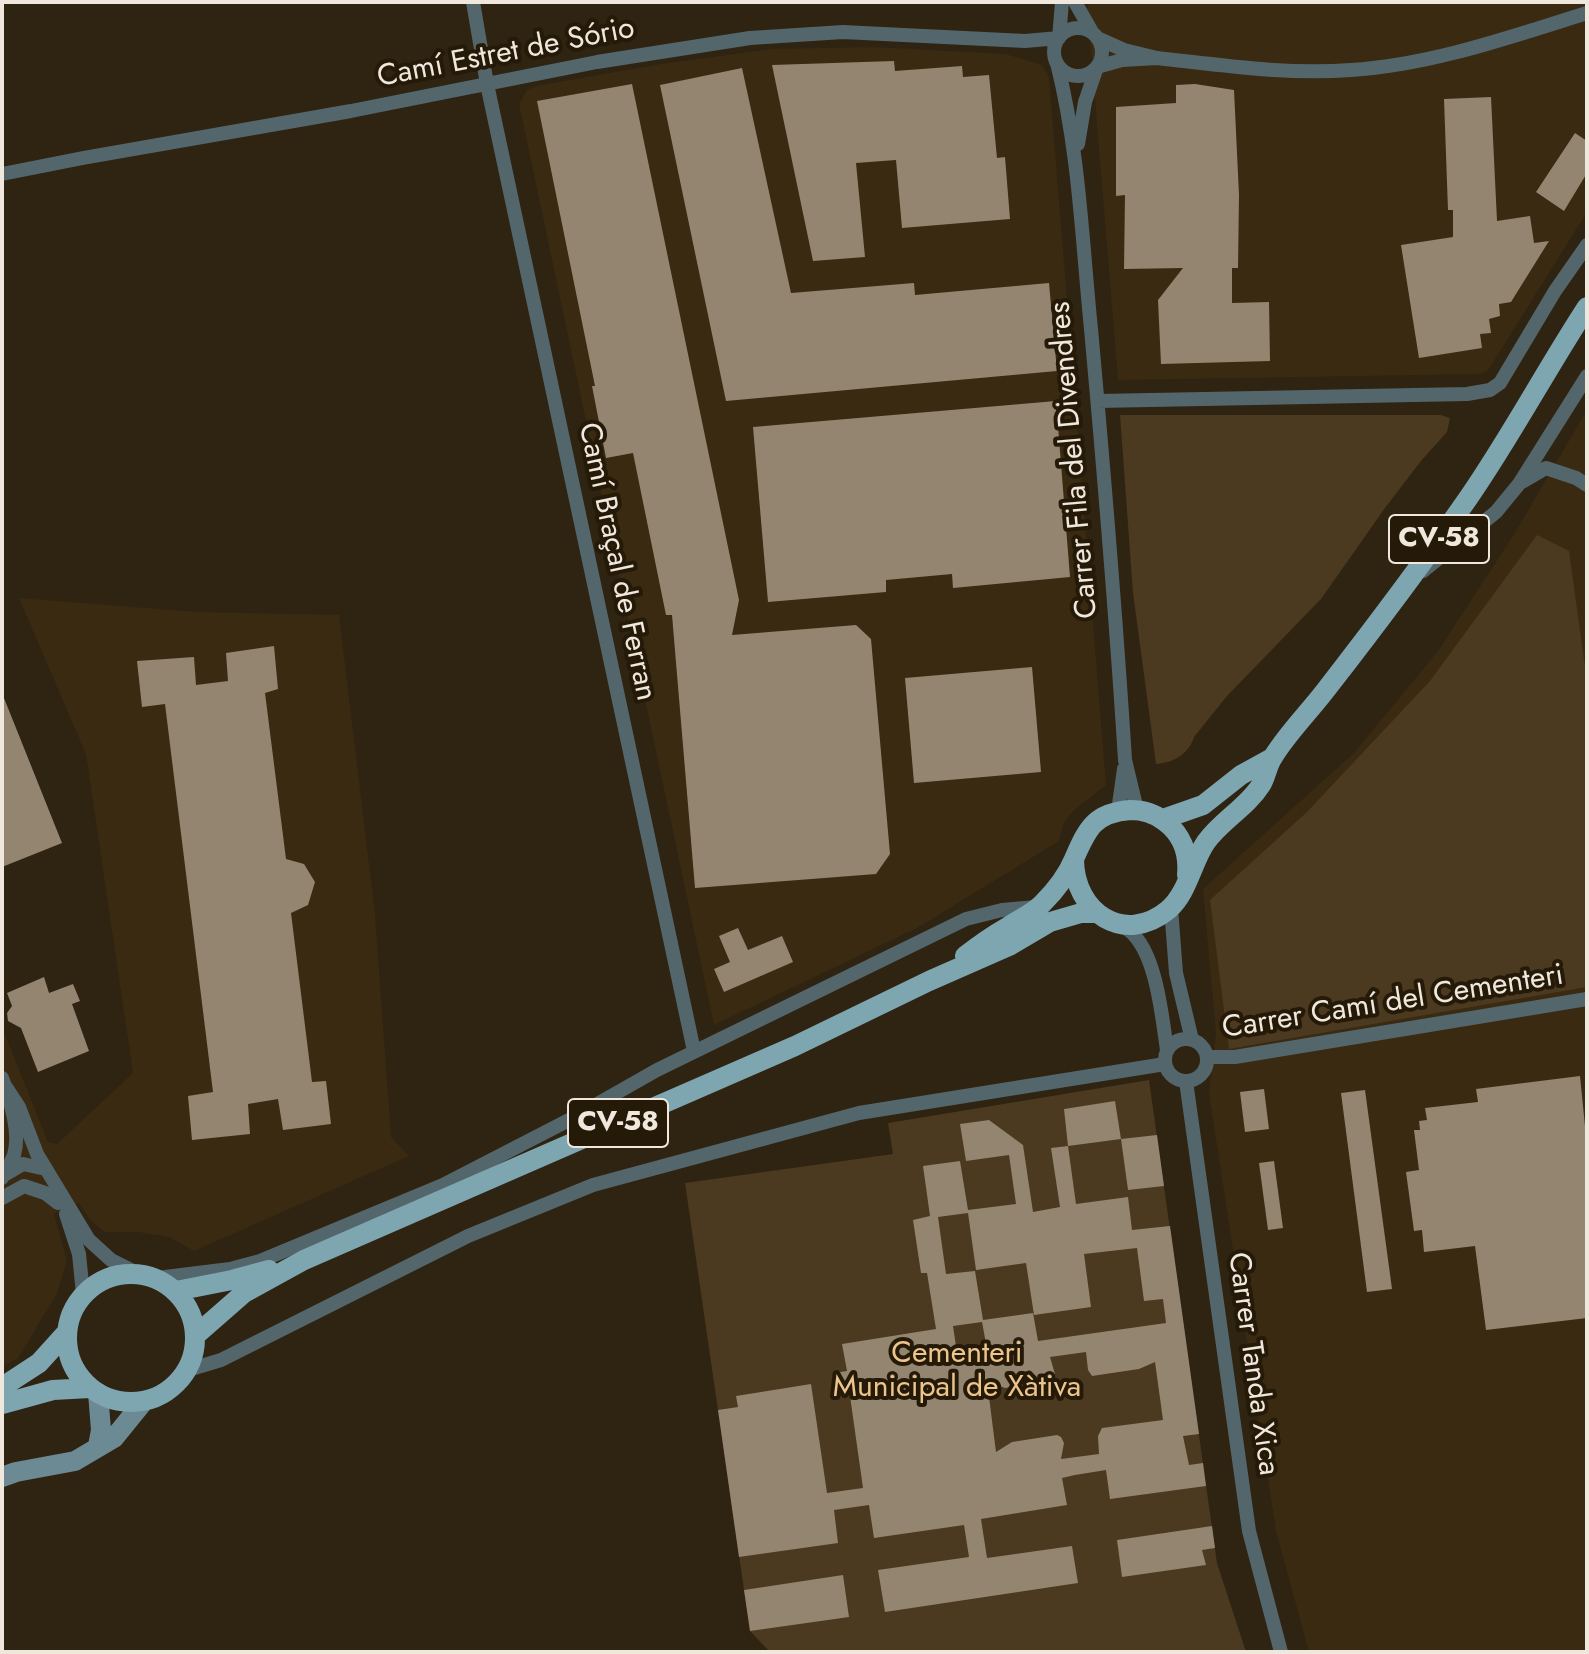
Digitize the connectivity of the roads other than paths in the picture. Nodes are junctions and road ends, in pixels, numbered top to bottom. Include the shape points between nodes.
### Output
1 (473, 2) edge
2 (1062, 2) edge
3 (1075, 2) edge
4 (1587, 13) edge
5 (1095, 35) junction
6 (1059, 38) junction
7 (1025, 41) junction
8 (1157, 58) junction
9 (1056, 60) junction
10 (1097, 67) junction
11 (487, 84) junction
12 (1075, 156) junction
13 (2, 174) edge
14 (1587, 245) edge
15 (1587, 307) edge
16 (1587, 376) edge
17 (1098, 401) junction
18 (1519, 484) junction
19 (1587, 485) edge
20 (1404, 586) junction
21 (1272, 758) junction
22 (1128, 811) junction
23 (1163, 819) junction
24 (1074, 859) junction
25 (1187, 878) junction
26 (1040, 906) junction
27 (1171, 908) junction
28 (1097, 913) junction
29 (1119, 923) junction
30 (929, 981) junction
31 (1587, 999) edge
32 (1192, 1040) junction
33 (694, 1051) junction
34 (1166, 1057) junction
35 (1207, 1057) junction
36 (1186, 1081) junction
37 (4, 1082) edge
38 (13, 1116) junction
39 (40, 1168) junction
40 (3, 1177) edge
41 (2, 1198) edge
42 (58, 1203) junction
43 (304, 1260) junction
44 (137, 1273) junction
45 (157, 1278) junction
46 (176, 1291) junction
47 (83, 1294) junction
48 (67, 1332) junction
49 (196, 1335) junction
50 (188, 1370) junction
51 (2, 1387) edge
52 (94, 1390) junction
53 (144, 1401) junction
54 (2, 1404) edge
55 (98, 1446) junction
56 (2, 1477) edge
57 (1281, 1652) edge

1 - 11 street, Camí Braçal de Ferran
2 - 6 street
3 - 5 street
4 - 8 street via 1419,61 1351,70 1268,70
5 - 6 street via 1078,28
5 - 8 street
5 - 10 street via 1102,52
6 - 7 street, Camí Estret de Sório
6 - 9 street
7 - 9 street, Camí Estret de Sório
7 - 11 street, Camí Estret de Sório via 879,32 796,34 641,54
8 - 10 street
9 - 10 street via 1062,70 1076,76
9 - 12 street, Carrer Fila del Divendres
10 - 12 street, Carrer Fila del Divendres
11 - 13 street, Camí Estret de Sório
11 - 33 street, Camí Braçal de Ferran
12 - 17 street, Carrer Fila del Divendres
14 - 17 street via 1500,383 1490,390
15 - 20 main road, CV-58 via 1471,494
16 - 18 street
17 - 22 street, Carrer Fila del Divendres
18 - 19 street via 1546,468
18 - 20 street via 1496,512
20 - 21 main road, CV-58
21 - 23 main road, CV-58 via 1203,805
21 - 25 main road, CV-58 via 1261,785 1207,841
22 - 23 main road
22 - 24 main road, CV-58 via 1102,817 1089,828
23 - 25 main road via 1181,839
24 - 26 main road, CV-58
24 - 28 main road via 1078,889
25 - 27 main road, CV-58
26 - 30 main road, CV-58
26 - 33 street via 966,919
27 - 29 main road via 1156,919
27 - 32 street via 1176,973
28 - 29 main road
28 - 30 main road, CV-58 via 1050,922
29 - 34 street via 1146,954
30 - 43 main road, CV-58 via 795,1046
31 - 35 street, Carrer Camí del Cementeri via 1235,1057
32 - 34 street via 1177,1040
32 - 35 street
33 - 45 street via 443,1185 297,1248 230,1269
34 - 36 street via 1170,1075
34 - 50 street via 859,1113 593,1185 468,1236 221,1360
35 - 36 street via 1204,1071
36 - 57 street, Carrer Tanda Xica via 1249,1531
37 - 38 street
37 - 39 street via 19,1107
38 - 39 street
38 - 40 street via 16,1147
39 - 40 street via 23,1164
39 - 42 street
39 - 44 street via 89,1240 111,1260
41 - 42 street via 24,1186
42 - 47 street via 79,1254
43 - 46 main road, CV-58
43 - 49 main road, CV-58 via 244,1293
44 - 45 main road
44 - 47 main road via 117,1275
45 - 46 main road
46 - 49 main road
47 - 48 main road
48 - 51 main road via 39,1363
48 - 52 main road via 77,1372
49 - 50 main road
50 - 53 main road via 161,1395
52 - 53 main road via 112,1400
52 - 54 main road via 53,1390
52 - 55 street via 101,1430
53 - 55 street via 114,1438
55 - 56 street via 75,1461

